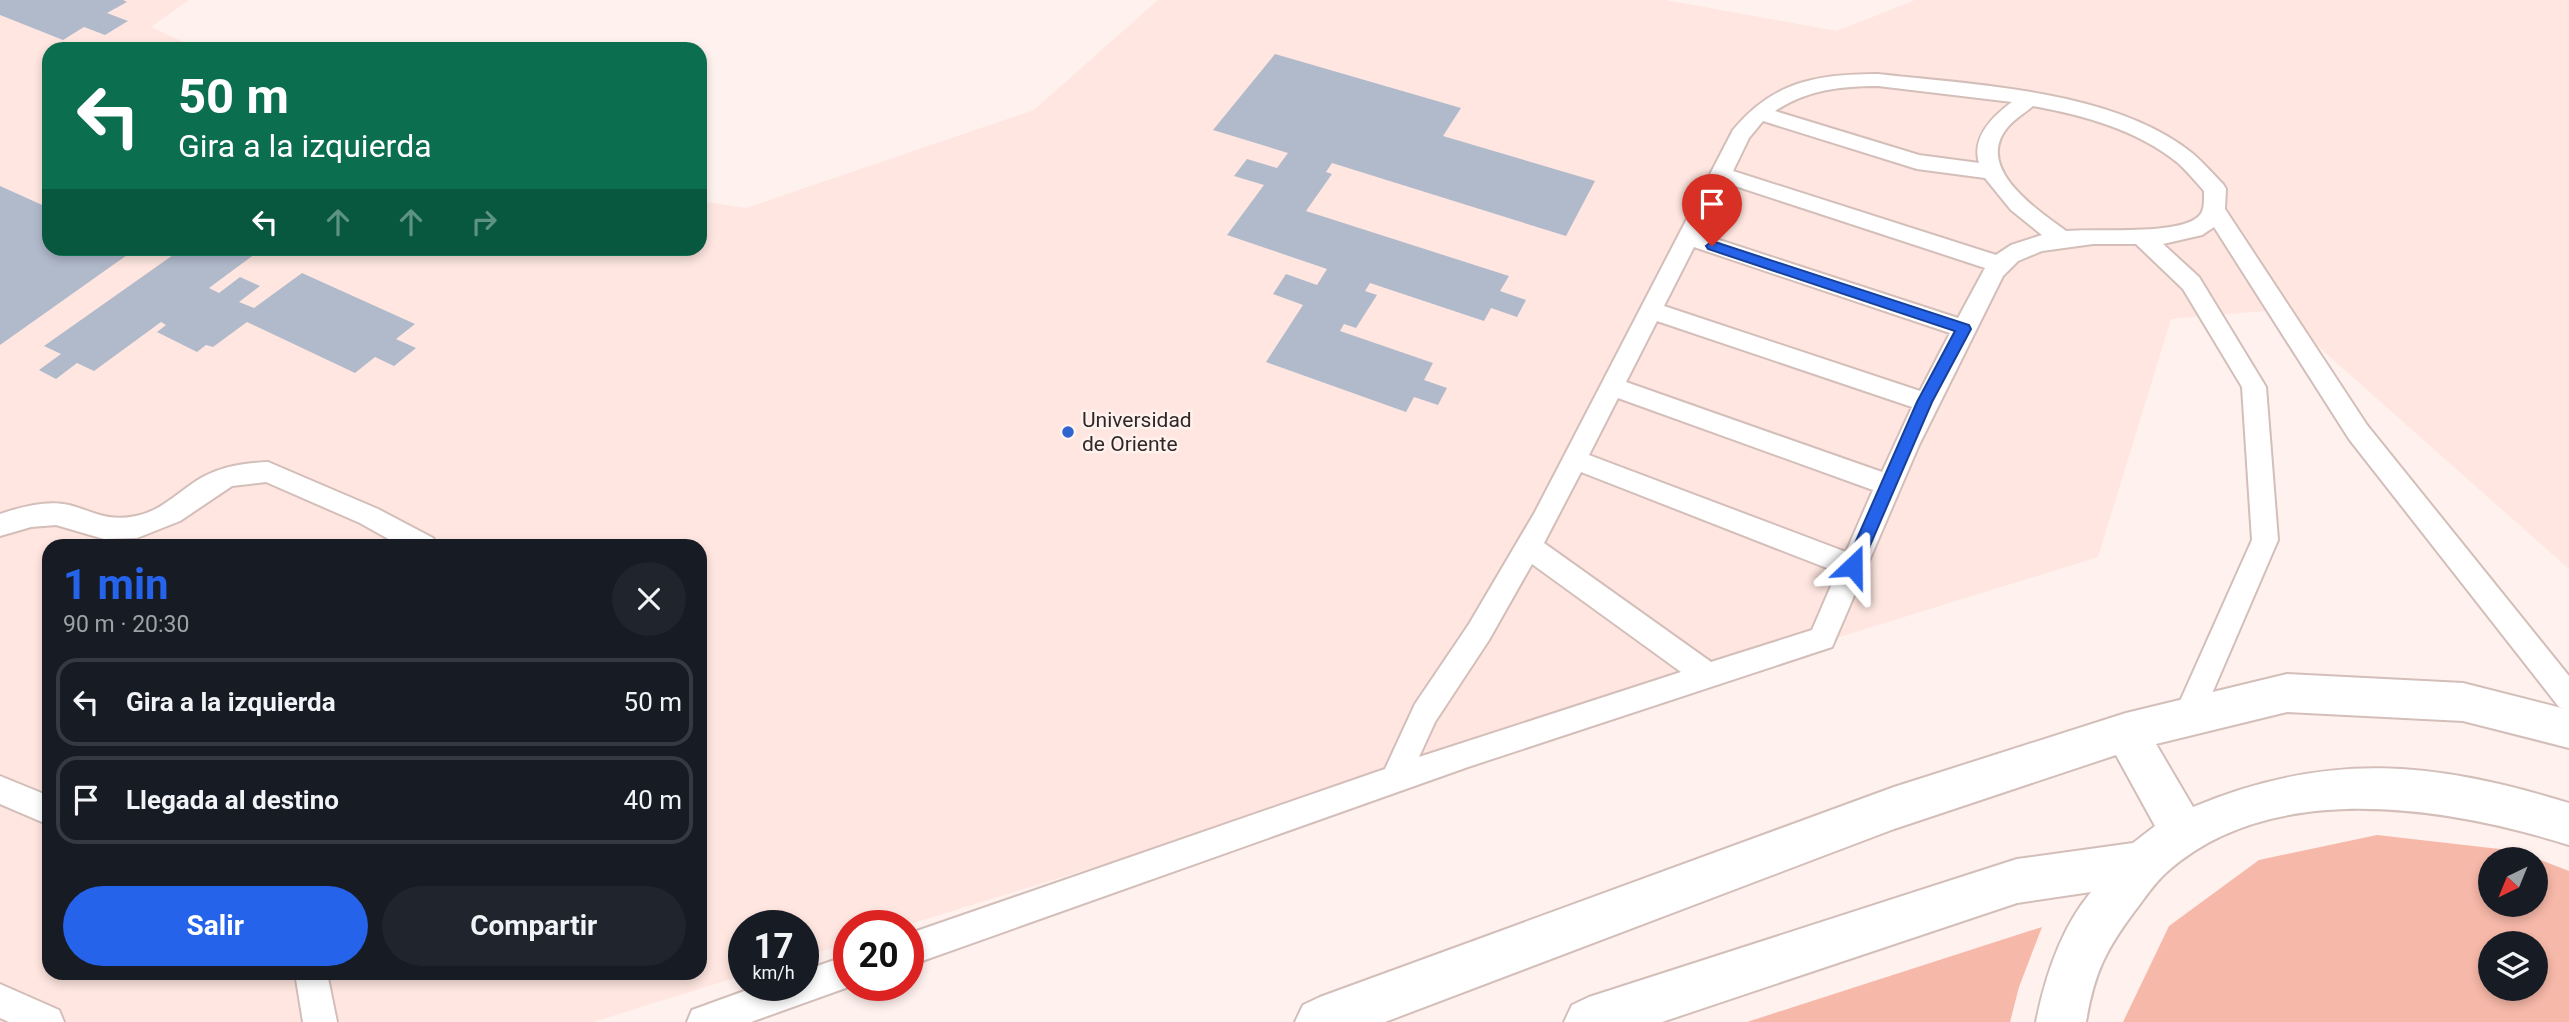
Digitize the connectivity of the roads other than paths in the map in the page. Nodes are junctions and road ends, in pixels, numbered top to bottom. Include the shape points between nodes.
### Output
1 (2028, 100) junction
2 (1758, 113) junction
3 (1992, 172) junction
4 (1720, 174) junction
5 (2216, 211) junction
6 (2141, 236) junction
7 (1687, 237) junction
8 (2062, 240) junction
9 (2001, 265) junction
10 (1650, 310) junction
11 (1964, 329) junction
12 (1611, 386) junction
13 (1924, 402) junction
14 (1573, 459) junction
15 (1889, 485) junction
16 (0, 525) edge
17 (134, 536) edge
18 (411, 539) edge
19 (1529, 547) junction
20 (1853, 566) junction
21 (1708, 676) junction
22 (2569, 698) edge
23 (2188, 717) junction
24 (2569, 729) edge
25 (2126, 732) junction
26 (1396, 779) junction
27 (0, 790) edge
28 (42, 808) edge
29 (2569, 824) edge
30 (2184, 834) junction
31 (2143, 863) junction
32 (924, 944) edge
33 (833, 977) edge
34 (312, 980) edge
35 (0, 1001) edge
36 (47, 1022) edge
37 (320, 1022) edge
38 (704, 1022) edge
39 (1320, 1022) edge
40 (1589, 1022) edge
41 (2060, 1022) edge

1 - 2 lane via 1856,80 1800,88
1 - 3 lane via 1992,135 1988,148
1 - 5 lane via 2091,113 2168,145 2216,189
2 - 3 lane via 1917,162
2 - 4 lane via 1740,135
3 - 8 lane via 2020,205
4 - 7 lane
4 - 9 lane
5 - 6 lane via 2194,231
5 - 22 lane via 2358,432
6 - 8 lane
6 - 23 lane via 2191,283 2254,387 2265,541
7 - 10 lane
7 - 11 lane
8 - 9 lane via 2027,247
9 - 11 lane
10 - 12 lane
10 - 13 lane
11 - 13 lane
12 - 14 lane
12 - 15 lane
13 - 15 lane
14 - 19 lane
14 - 20 lane
15 - 20 lane
16 - 17 lane via 45,514 66,515
17 - 18 lane via 220,478 251,471 268,472
19 - 21 lane
19 - 26 lane via 1425,713
20 - 21 lane via 1822,639
21 - 26 lane
23 - 24 street via 2287,693 2463,702
23 - 25 street
25 - 30 street
25 - 39 street via 1894,808
26 - 32 lane
27 - 28 lane
29 - 30 street via 2454,794 2377,788 2307,792 2242,807
30 - 31 street
31 - 40 street via 2017,881
31 - 41 street via 2093,928 2064,999
33 - 38 lane
34 - 37 lane
35 - 36 lane

